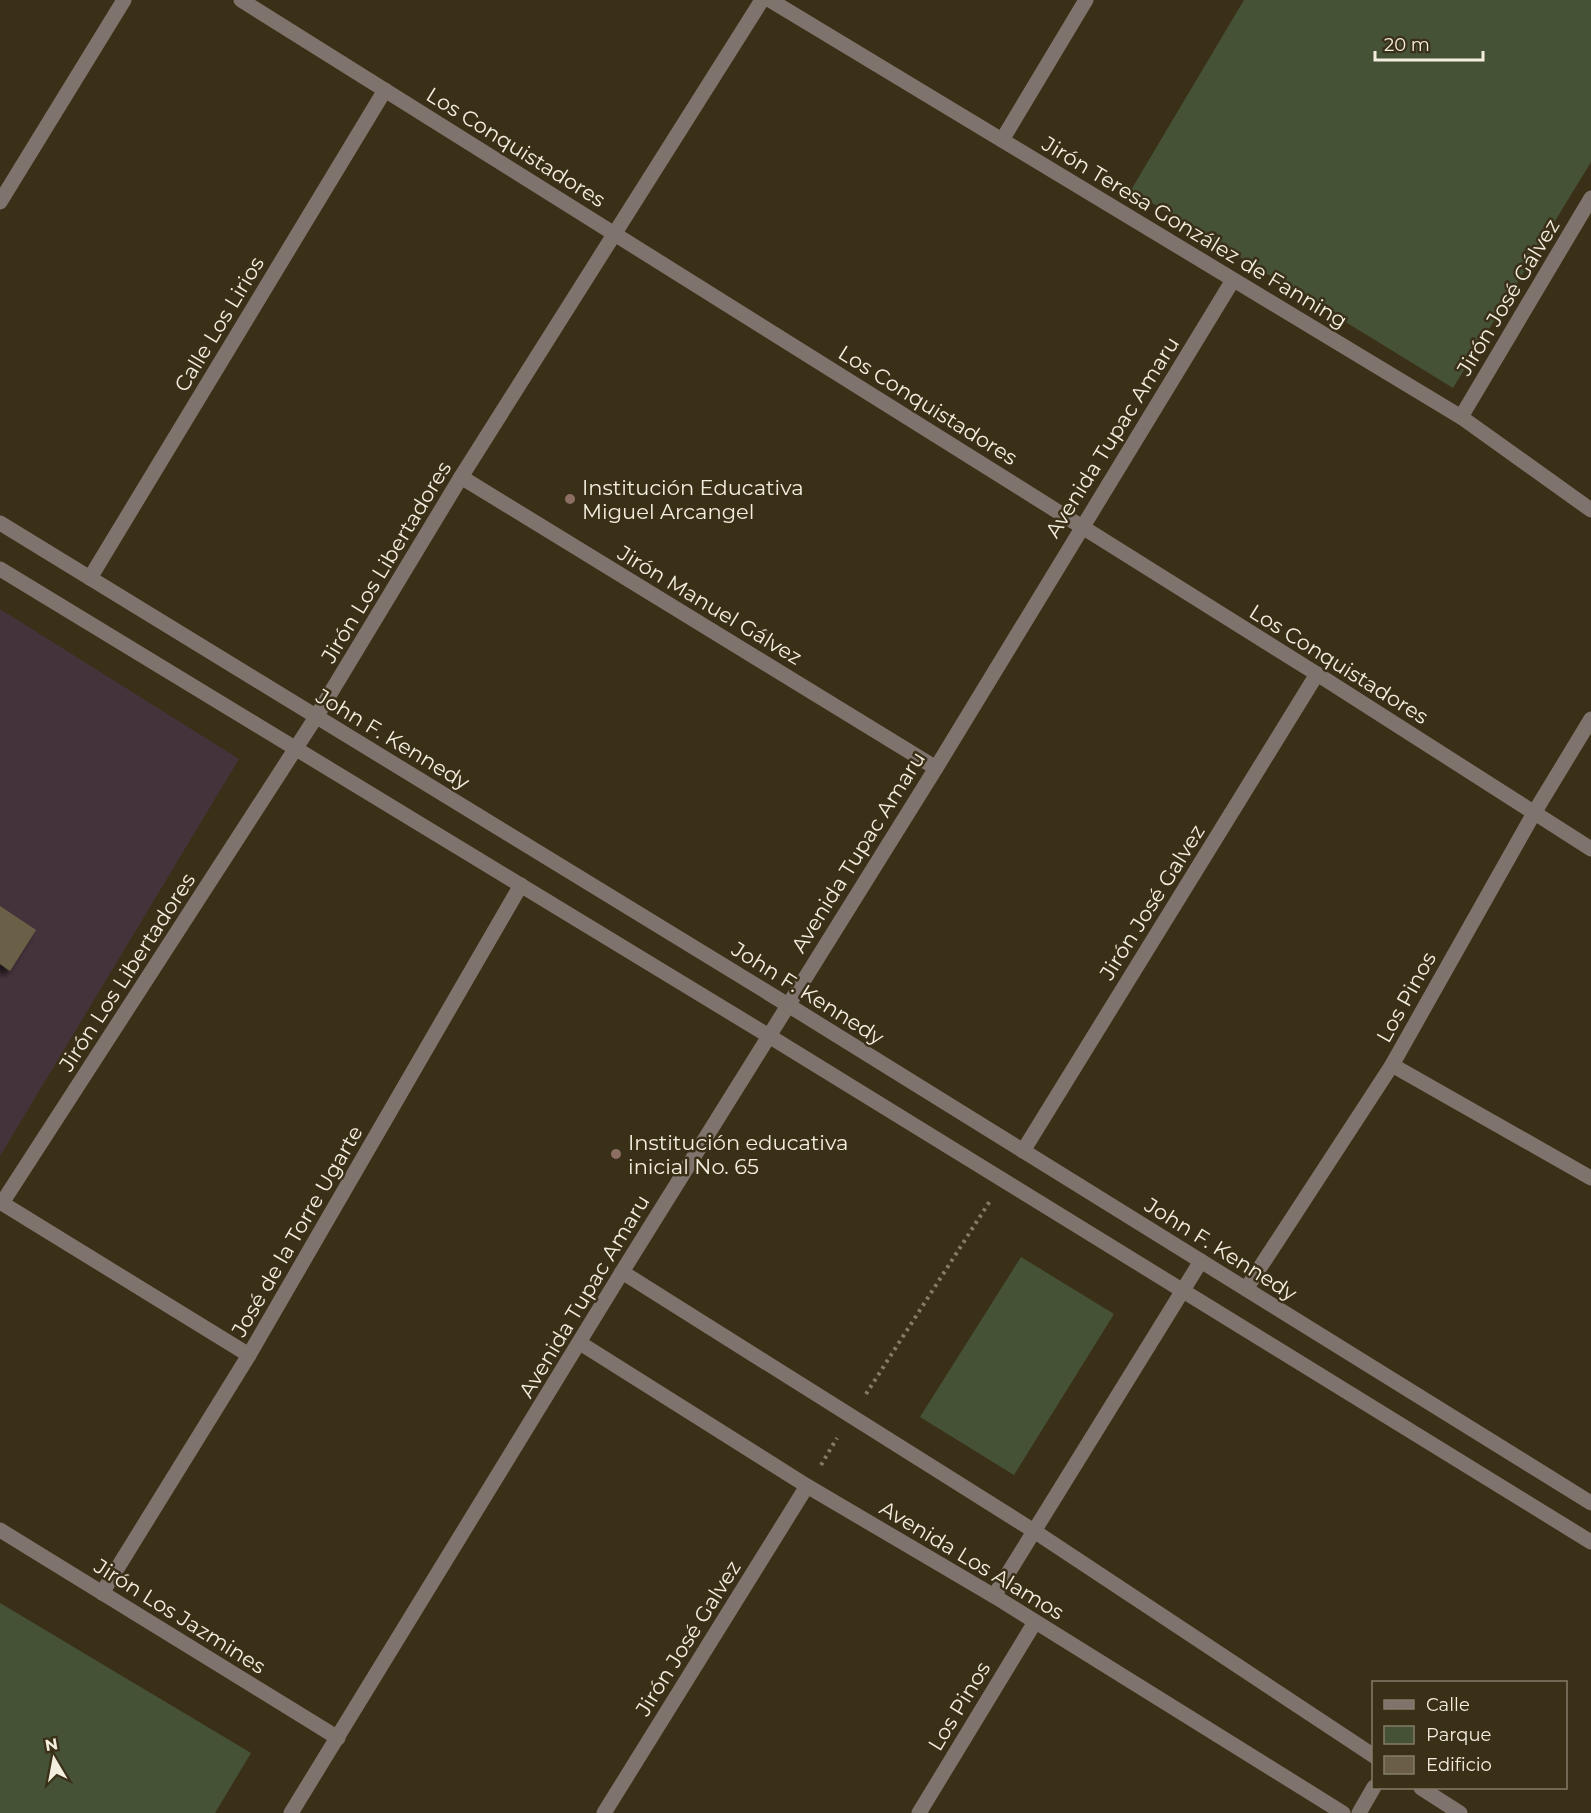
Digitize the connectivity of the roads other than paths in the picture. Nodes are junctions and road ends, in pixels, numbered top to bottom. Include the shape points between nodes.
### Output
1 (124, 0) edge
2 (241, 0) edge
3 (762, 0) edge
4 (770, 0) edge
5 (1086, 0) edge
6 (385, 90) junction
7 (1002, 140) junction
8 (1591, 198) edge
9 (0, 202) edge
10 (615, 234) junction
11 (1233, 280) junction
12 (1461, 417) junction
13 (461, 477) junction
14 (1591, 510) edge
15 (0, 523) edge
16 (1081, 526) junction
17 (0, 569) edge
18 (90, 579) junction
19 (1317, 674) junction
20 (316, 717) junction
21 (1591, 719) edge
22 (296, 749) junction
23 (936, 768) junction
24 (1534, 813) junction
25 (1591, 849) edge
26 (521, 885) junction
27 (788, 1005) junction
28 (769, 1036) junction
29 (1392, 1065) junction
30 (1023, 1151) junction
31 (1591, 1178) edge
32 (1, 1203) edge
33 (1201, 1261) junction
34 (622, 1272) junction
35 (1246, 1289) junction
36 (1182, 1291) junction
37 (580, 1343) junction
38 (249, 1355) junction
39 (807, 1486) junction
40 (1591, 1503) edge
41 (0, 1530) edge
42 (1034, 1531) junction
43 (1591, 1542) edge
44 (102, 1593) junction
45 (994, 1596) junction
46 (1035, 1622) junction
47 (338, 1738) junction
48 (1372, 1755) edge
49 (1372, 1789) edge
50 (1423, 1789) edge
51 (291, 1813) edge
52 (604, 1813) edge
53 (919, 1813) edge
54 (1343, 1813) edge
55 (1359, 1813) edge
56 (1460, 1813) edge

1 - 9 street
2 - 6 street, Los Conquistadores
3 - 10 street, Jirón Los Libertadores
4 - 7 street, Jirón Teresa González de Fanning
5 - 7 street
6 - 10 street, Los Conquistadores
6 - 18 street, Calle Los Lirios
7 - 11 street, Jirón Teresa González de Fanning
8 - 12 street, Jirón José Gálvez
10 - 13 street, Jirón Los Libertadores
10 - 16 street, Los Conquistadores
11 - 12 street, Jirón Teresa González de Fanning
11 - 16 street, Avenida Tupac Amaru
12 - 14 street, Jirón Teresa González de Fanning
13 - 20 street, Jirón Los Libertadores
13 - 23 street, Jirón Manuel Gálvez
15 - 18 street, John F. Kennedy
16 - 19 street, Los Conquistadores
16 - 23 street, Avenida Tupac Amaru
17 - 22 street
18 - 20 street, John F. Kennedy
19 - 24 street, Los Conquistadores
19 - 30 street, Jirón José Galvez
20 - 22 street, Jirón Los Libertadores
20 - 27 street, John F. Kennedy
21 - 24 street, Los Pinos
22 - 26 street
22 - 32 street, Jirón Los Libertadores
23 - 27 street, Avenida Tupac Amaru
24 - 25 street, Los Conquistadores
24 - 29 street, Los Pinos
26 - 28 street
26 - 38 street, José de la Torre Ugarte
27 - 28 street, Avenida Tupac Amaru
27 - 30 street, John F. Kennedy
28 - 34 street, Avenida Tupac Amaru
28 - 36 street
29 - 31 street
29 - 35 street, Los Pinos
30 - 33 street, John F. Kennedy
32 - 38 street
33 - 35 street, John F. Kennedy
33 - 36 street
34 - 37 street, Avenida Tupac Amaru
34 - 42 street
35 - 40 street, John F. Kennedy
36 - 42 street
36 - 43 street
37 - 39 street, Avenida Los Alamos
37 - 47 street, Avenida Tupac Amaru
38 - 44 street, José de la Torre Ugarte
39 - 45 street, Avenida Los Alamos
39 - 52 street, Jirón José Galvez
41 - 44 street, Jirón Los Jazmines
42 - 45 street
42 - 48 street
44 - 47 street, Jirón Los Jazmines
45 - 46 street, Avenida Los Alamos
46 - 53 street, Los Pinos
46 - 54 street, Avenida Los Alamos
47 - 51 street, Avenida Tupac Amaru
49 - 55 street
50 - 56 street

